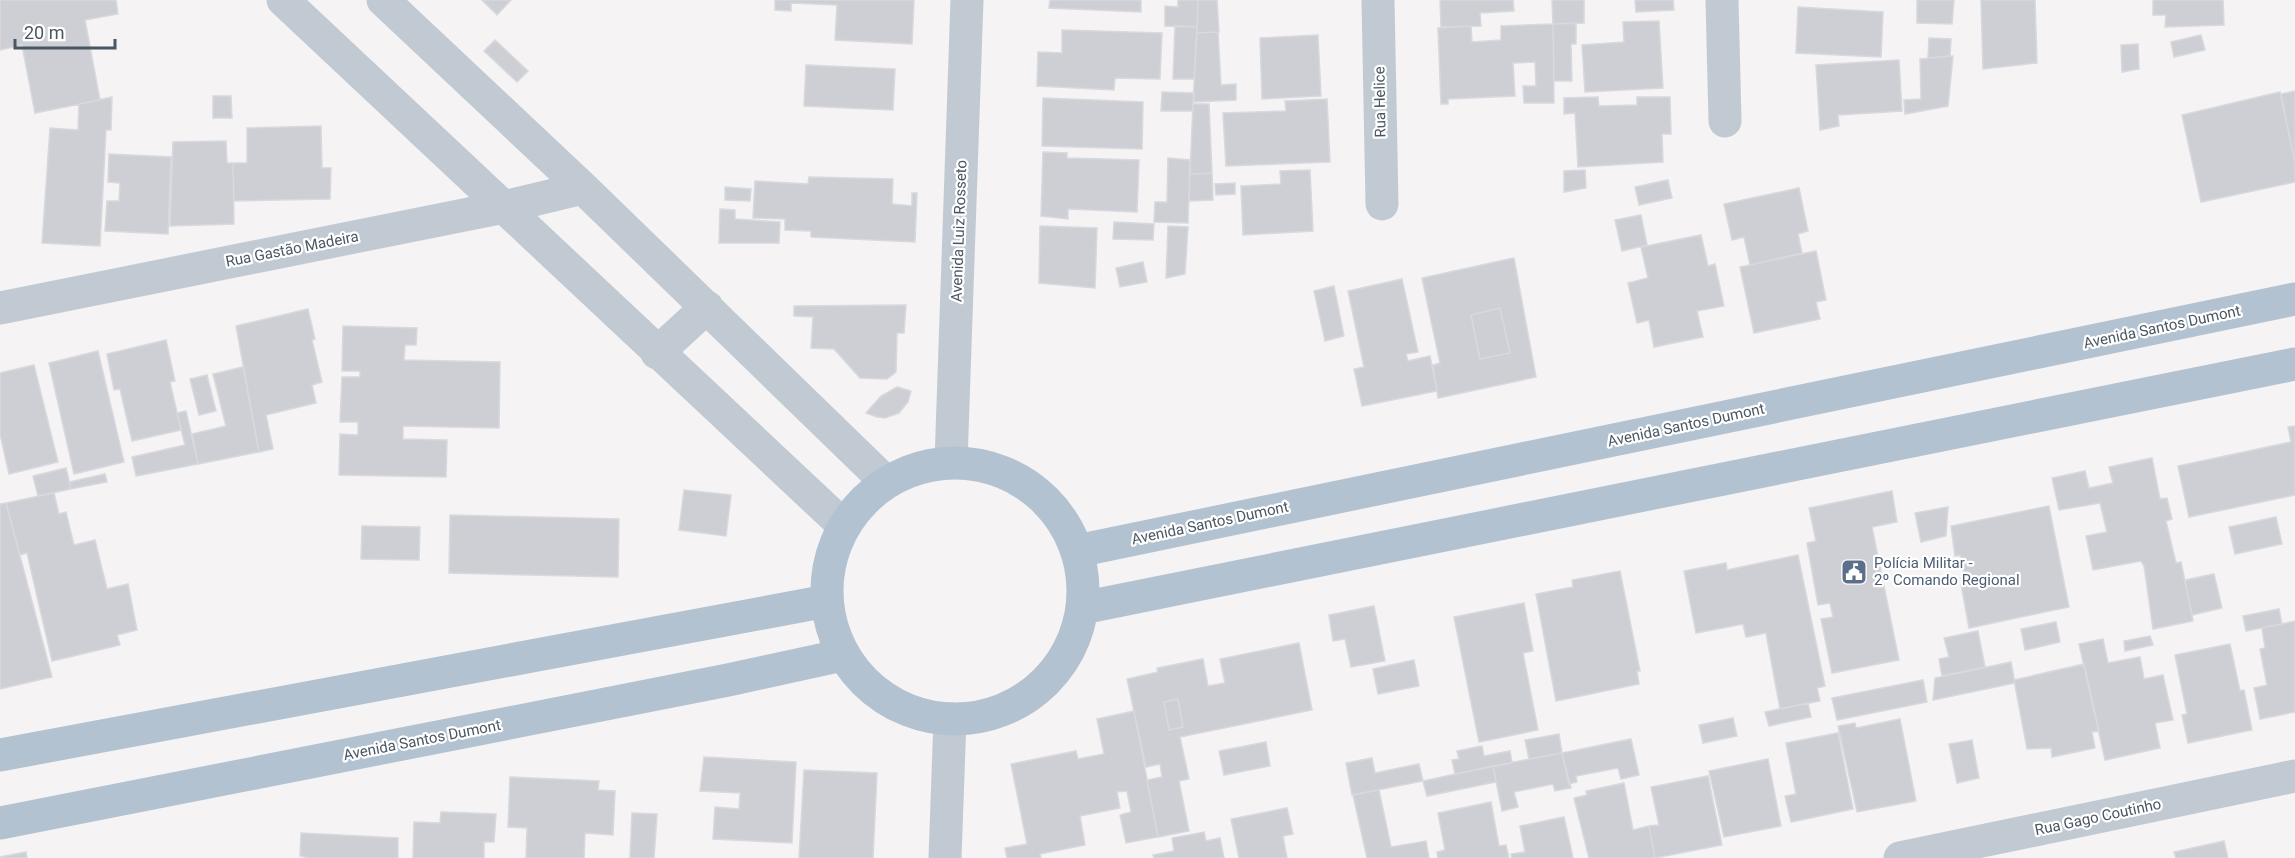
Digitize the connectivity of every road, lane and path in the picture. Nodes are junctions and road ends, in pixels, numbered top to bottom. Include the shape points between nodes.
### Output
1 (283, 0) edge
2 (383, 0) edge
3 (967, 0) edge
4 (1378, 0) edge
5 (1722, 0) edge
6 (1725, 121) dead end
7 (583, 188) junction
8 (1382, 204) dead end
9 (504, 207) junction
10 (2295, 299) edge
11 (707, 307) junction
12 (0, 308) edge
13 (657, 353) junction
14 (2295, 364) edge
15 (951, 462) junction
16 (886, 482) junction
17 (844, 526) junction
18 (1077, 551) junction
19 (827, 601) junction
20 (1082, 608) junction
21 (843, 655) junction
22 (950, 719) junction
23 (0, 755) edge
24 (2295, 776) edge
25 (0, 823) edge
26 (945, 858) edge
27 (1900, 858) edge

1 - 9 street
2 - 7 street
3 - 15 street, Avenida Luiz Rosseto
4 - 8 street, Rua Helice
5 - 6 street
7 - 9 street, Rua Gastão Madeira
7 - 11 street
9 - 12 street, Rua Gastão Madeira
9 - 13 street
10 - 18 main road, Avenida Santos Dumont
11 - 13 street
11 - 16 street
13 - 17 street
14 - 20 main road
15 - 16 main road
15 - 18 main road via 992,467 1029,485 1059,514
16 - 17 main road
17 - 19 main road via 829,562
18 - 20 main road via 1083,579
19 - 21 main road via 832,630
19 - 23 main road
20 - 22 main road via 1072,644 1044,682 1022,700 987,715
21 - 22 main road via 871,688 908,711
21 - 25 main road, Avenida Santos Dumont
22 - 26 street
24 - 27 street, Rua Gago Coutinho

